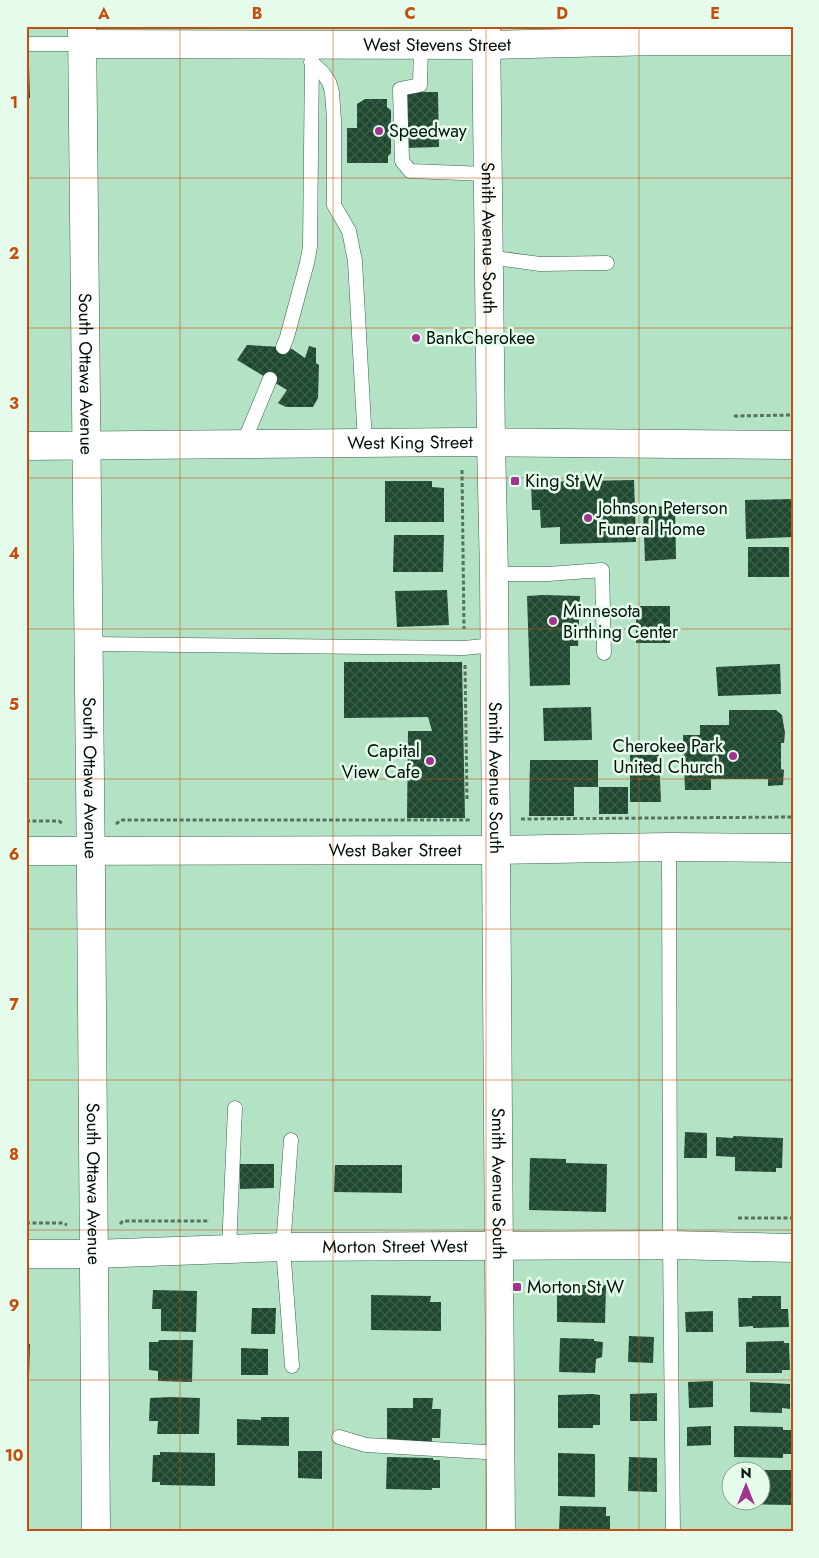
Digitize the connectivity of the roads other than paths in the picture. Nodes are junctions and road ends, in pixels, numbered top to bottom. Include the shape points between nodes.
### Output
1 (658, 34) edge
2 (82, 35) edge
3 (486, 36) edge
4 (793, 42) edge
5 (26, 44) edge
6 (421, 45) junction
7 (302, 47) junction
8 (487, 174) junction
9 (488, 257) junction
10 (607, 263) dead end
11 (283, 347) dead end
12 (270, 379) dead end
13 (490, 442) junction
14 (366, 443) junction
15 (243, 444) junction
16 (793, 445) edge
17 (26, 446) edge
18 (86, 446) junction
19 (494, 574) junction
20 (89, 644) junction
21 (494, 645) junction
22 (604, 653) dead end
23 (669, 846) junction
24 (793, 848) edge
25 (91, 850) junction
26 (495, 850) junction
27 (26, 851) edge
28 (236, 1108) dead end
29 (291, 1140) dead end
30 (670, 1244) junction
31 (283, 1247) junction
32 (498, 1247) junction
33 (793, 1248) edge
34 (228, 1249) junction
35 (26, 1254) edge
36 (94, 1254) junction
37 (292, 1366) dead end
38 (340, 1437) dead end
39 (502, 1453) junction
40 (96, 1532) edge
41 (501, 1532) edge
42 (673, 1532) edge

1 - 3 street, West Stevens Street
1 - 4 street, West Stevens Street
2 - 5 lane
2 - 7 street, West Stevens Street
2 - 18 street, South Ottawa Avenue
3 - 6 street, West Stevens Street
3 - 8 street, Smith Avenue South
6 - 7 street, West Stevens Street
6 - 8 lane via 420,85 400,89 402,161 410,171
7 - 11 lane via 310,247
7 - 14 lane via 323,73 332,92 334,205 349,231 355,261
8 - 9 street, Smith Avenue South
9 - 10 lane via 540,264
9 - 13 street, Smith Avenue South
12 - 15 lane
13 - 14 street, West King Street
13 - 16 street, West King Street
13 - 19 street, Smith Avenue South
14 - 15 street, West King Street
15 - 18 street, West King Street
17 - 18 street, West King Street
18 - 20 street, South Ottawa Avenue
19 - 21 street, Smith Avenue South
19 - 22 lane via 602,570
20 - 21 lane via 464,648
20 - 25 street, South Ottawa Avenue
21 - 26 street, Smith Avenue South
23 - 24 street, West Baker Street
23 - 26 street, West Baker Street
23 - 30 lane
25 - 26 street, West Baker Street
25 - 27 street, West Baker Street
25 - 36 street, South Ottawa Avenue
26 - 32 street, Smith Avenue South
28 - 34 lane
29 - 31 lane
30 - 32 street, Morton Street West
30 - 33 street, Morton Street West
30 - 42 lane
31 - 32 street, Morton Street West
31 - 34 street, Morton Street West
31 - 37 lane
32 - 39 street, Smith Avenue South
34 - 36 street, Morton Street West
35 - 36 street, Morton Street West
36 - 40 street, South Ottawa Avenue
38 - 39 lane via 366,1445
39 - 41 street, Smith Avenue South

